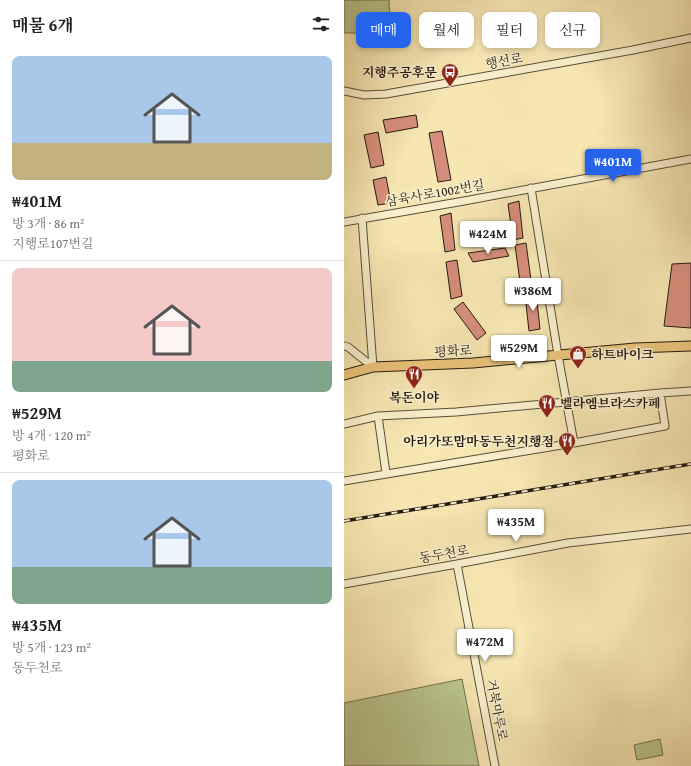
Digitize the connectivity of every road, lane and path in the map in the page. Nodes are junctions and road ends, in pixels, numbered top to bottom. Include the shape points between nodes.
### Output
1 (691, 38) edge
2 (344, 91) edge
3 (691, 159) edge
4 (531, 188) junction
5 (362, 218) junction
6 (344, 222) edge
7 (344, 346) edge
8 (691, 346) edge
9 (558, 355) junction
10 (373, 367) junction
11 (344, 375) edge
12 (691, 391) edge
13 (660, 393) junction
14 (566, 402) junction
15 (378, 416) junction
16 (344, 424) edge
17 (574, 443) junction
18 (386, 473) junction
19 (344, 481) edge
20 (691, 529) edge
21 (457, 564) junction
22 (344, 584) edge
23 (495, 766) edge

1 - 2 street, 행선로 via 386,94 364,95
3 - 4 street, 삼육사로1002번길
4 - 5 street, 삼육사로1002번길
4 - 9 street
5 - 6 street, 삼육사로1002번길
5 - 10 street
7 - 10 street
8 - 9 main road, 평화로
9 - 10 main road, 평화로 via 473,363
9 - 14 street
10 - 11 main road, 평화로
12 - 13 street
13 - 14 street
13 - 17 street via 665,426
14 - 15 street
14 - 17 street
15 - 16 street
15 - 18 street
17 - 18 street
18 - 19 street
20 - 21 street, 동두천로 via 568,543
21 - 22 street, 동두천로
21 - 23 street, 거북마루로

